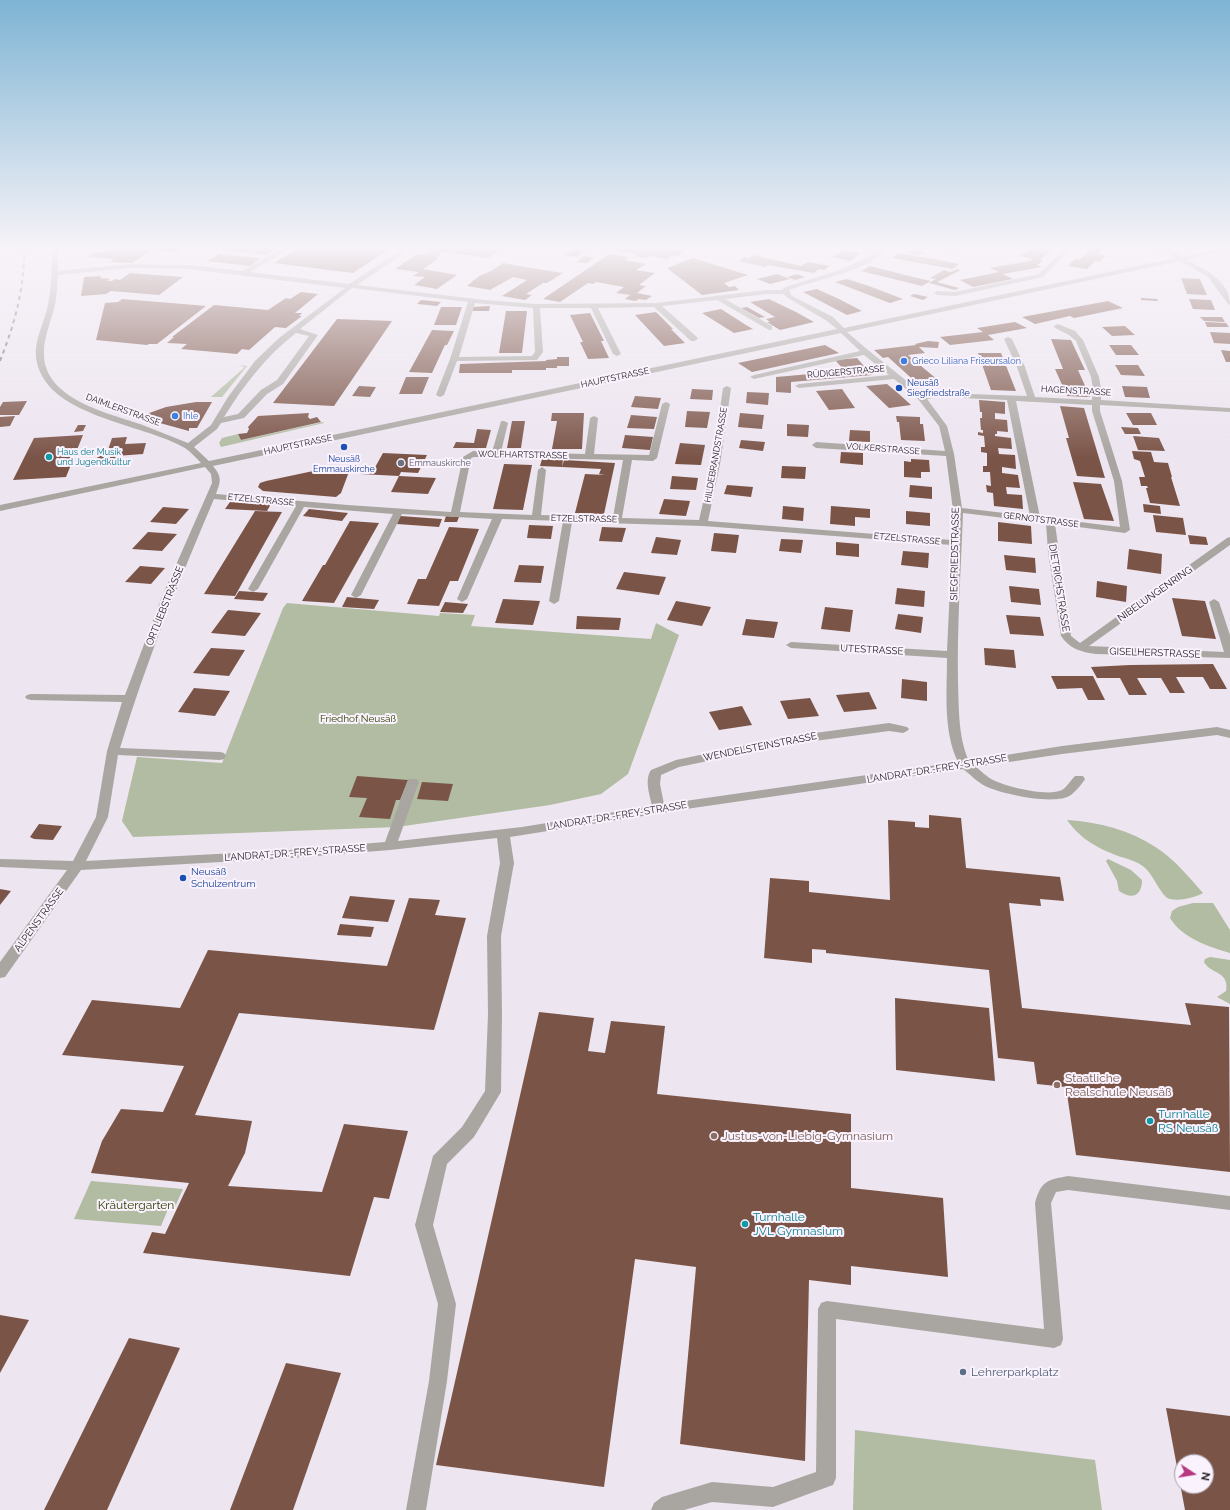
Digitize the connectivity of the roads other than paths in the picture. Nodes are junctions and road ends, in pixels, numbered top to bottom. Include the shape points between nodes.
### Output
1 (48, 316) edge
2 (312, 316) edge
3 (467, 316) edge
4 (537, 316) edge
5 (599, 316) edge
6 (669, 316) edge
7 (750, 316) edge
8 (827, 316) edge
9 (906, 316) edge
10 (1058, 326) dead end
11 (769, 328) dead end
12 (295, 330) junction
13 (841, 330) junction
14 (694, 339) dead end
15 (1008, 339) dead end
16 (865, 352) junction
17 (617, 354) dead end
18 (454, 359) junction
19 (754, 377) dead end
20 (895, 377) junction
21 (799, 386) dead end
22 (727, 388) dead end
23 (440, 395) dead end
24 (921, 397) junction
25 (1011, 398) junction
26 (1032, 399) junction
27 (1095, 402) junction
28 (666, 404) dead end
29 (1230, 410) edge
30 (594, 418) dead end
31 (219, 421) junction
32 (504, 423) dead end
33 (816, 445) dead end
34 (189, 447) junction
35 (496, 454) junction
36 (950, 454) junction
37 (589, 457) junction
38 (628, 458) junction
39 (208, 465) junction
40 (542, 470) dead end
41 (212, 496) junction
42 (302, 503) junction
43 (0, 508) edge
44 (958, 510) junction
45 (399, 511) junction
46 (455, 515) junction
47 (498, 517) junction
48 (536, 518) junction
49 (568, 519) junction
50 (616, 519) junction
51 (1036, 520) junction
52 (1050, 521) junction
53 (703, 522) junction
54 (1230, 540) edge
55 (957, 543) junction
56 (253, 589) dead end
57 (356, 595) dead end
58 (462, 599) dead end
59 (554, 601) dead end
60 (1214, 602) dead end
61 (792, 645) dead end
62 (1080, 648) junction
63 (1230, 654) edge
64 (952, 655) junction
65 (31, 697) dead end
66 (129, 699) junction
67 (903, 729) dead end
68 (1230, 734) edge
69 (113, 751) junction
70 (220, 756) dead end
71 (965, 765) junction
72 (1079, 780) dead end
73 (413, 782) dead end
74 (659, 809) junction
75 (503, 833) junction
76 (390, 846) junction
77 (0, 863) edge
78 (77, 866) junction
79 (0, 973) edge
80 (1230, 1203) edge
81 (416, 1510) edge
82 (661, 1510) edge

1 - 34 street, DAIMLERSTRASSE via 41,340 40,357 46,378 63,395 83,407
2 - 12 street
3 - 18 street
4 - 18 street via 539,352 534,358
5 - 17 street
6 - 14 street
7 - 11 street
8 - 13 street, SIEGFRIEDSTRASSE
9 - 13 street, HAUPTSTRASSE
10 - 27 street via 1079,340 1095,377
12 - 31 street via 258,363 231,399
12 - 31 street via 314,334 280,382 264,392 241,416
13 - 16 street, SIEGFRIEDSTRASSE
13 - 39 street, HAUPTSTRASSE
15 - 26 street
16 - 19 street
16 - 20 street, SIEGFRIEDSTRASSE
18 - 23 street
20 - 21 street, RÜDIGERSTRASSE
20 - 24 street, SIEGFRIEDSTRASSE
22 - 53 street, HILDEBRANDSTRASSE via 716,464
24 - 25 street, HAGENSTRASSE via 939,395
24 - 36 street, SIEGFRIEDSTRASSE via 943,426
25 - 26 street, HAGENSTRASSE
25 - 51 street
26 - 27 street, HAGENSTRASSE
27 - 29 street, HAGENSTRASSE
27 - 52 street, GERNOTSTRASSE via 1118,480 1125,530
28 - 38 street, WOLFHARTSTRASSE via 653,458
30 - 37 street
31 - 34 street
32 - 35 street
33 - 36 street, VOLKERSTRASSE
34 - 39 street, DAIMLERSTRASSE
35 - 37 street, WOLFHARTSTRASSE
35 - 46 street, WOLFHARTSTRASSE via 473,454 467,458
36 - 44 street, SIEGFRIEDSTRASSE
37 - 38 street, WOLFHARTSTRASSE
38 - 50 street
39 - 41 street, ORTLIEBSTRASSE via 215,474 216,483
39 - 43 street, HAUPTSTRASSE
40 - 48 street
41 - 42 street, ETZELSTRASSE
41 - 66 street, ORTLIEBSTRASSE via 166,599
42 - 45 street, ETZELSTRASSE
42 - 56 street
44 - 51 street, GERNOTSTRASSE
44 - 55 street, SIEGFRIEDSTRASSE
45 - 46 street, ETZELSTRASSE
45 - 57 street
46 - 47 street, ETZELSTRASSE
47 - 48 street, ETZELSTRASSE
47 - 58 street
48 - 49 street, ETZELSTRASSE
49 - 50 street, ETZELSTRASSE
49 - 59 street
50 - 53 street, ETZELSTRASSE
51 - 52 street, GERNOTSTRASSE
52 - 62 street, DIETRICHSTRASSE via 1066,636
53 - 55 street, ETZELSTRASSE
54 - 62 street, NIBELUNGENRING
55 - 64 street, SIEGFRIEDSTRASSE
60 - 63 street, GISELHERSTRASSE
61 - 64 street, UTESTRASSE
62 - 63 street, GISELHERSTRASSE via 1122,653
64 - 71 street, SIEGFRIEDSTRASSE via 953,714 959,752
65 - 66 street
66 - 69 street, ORTLIEBSTRASSE
67 - 74 street, WENDELSTEINSTRASSE via 889,727 785,741 676,764 655,773 654,784
68 - 71 street, LANDRAT-DR.-FREY-STRASSE via 1216,731
69 - 70 street
69 - 78 street, ORTLIEBSTRASSE via 102,818
71 - 72 street via 989,784 1035,794 1051,796 1066,793
71 - 74 street, LANDRAT-DR.-FREY-STRASSE
73 - 76 street
74 - 75 street, LANDRAT-DR.-FREY-STRASSE
75 - 76 street, LANDRAT-DR.-FREY-STRASSE
75 - 81 street via 507,863 494,936 492,1092 468,1132 439,1161 424,1225 447,1304 438,1381
76 - 78 street, LANDRAT-DR.-FREY-STRASSE
77 - 78 street, LANDRAT-DR.-FREY-STRASSE
78 - 79 street, ALPENSTRASSE
80 - 82 street via 1068,1183 1049,1187 1046,1189 1043,1203 1054,1339 827,1309 826,1478 773,1497 712,1492 669,1504

